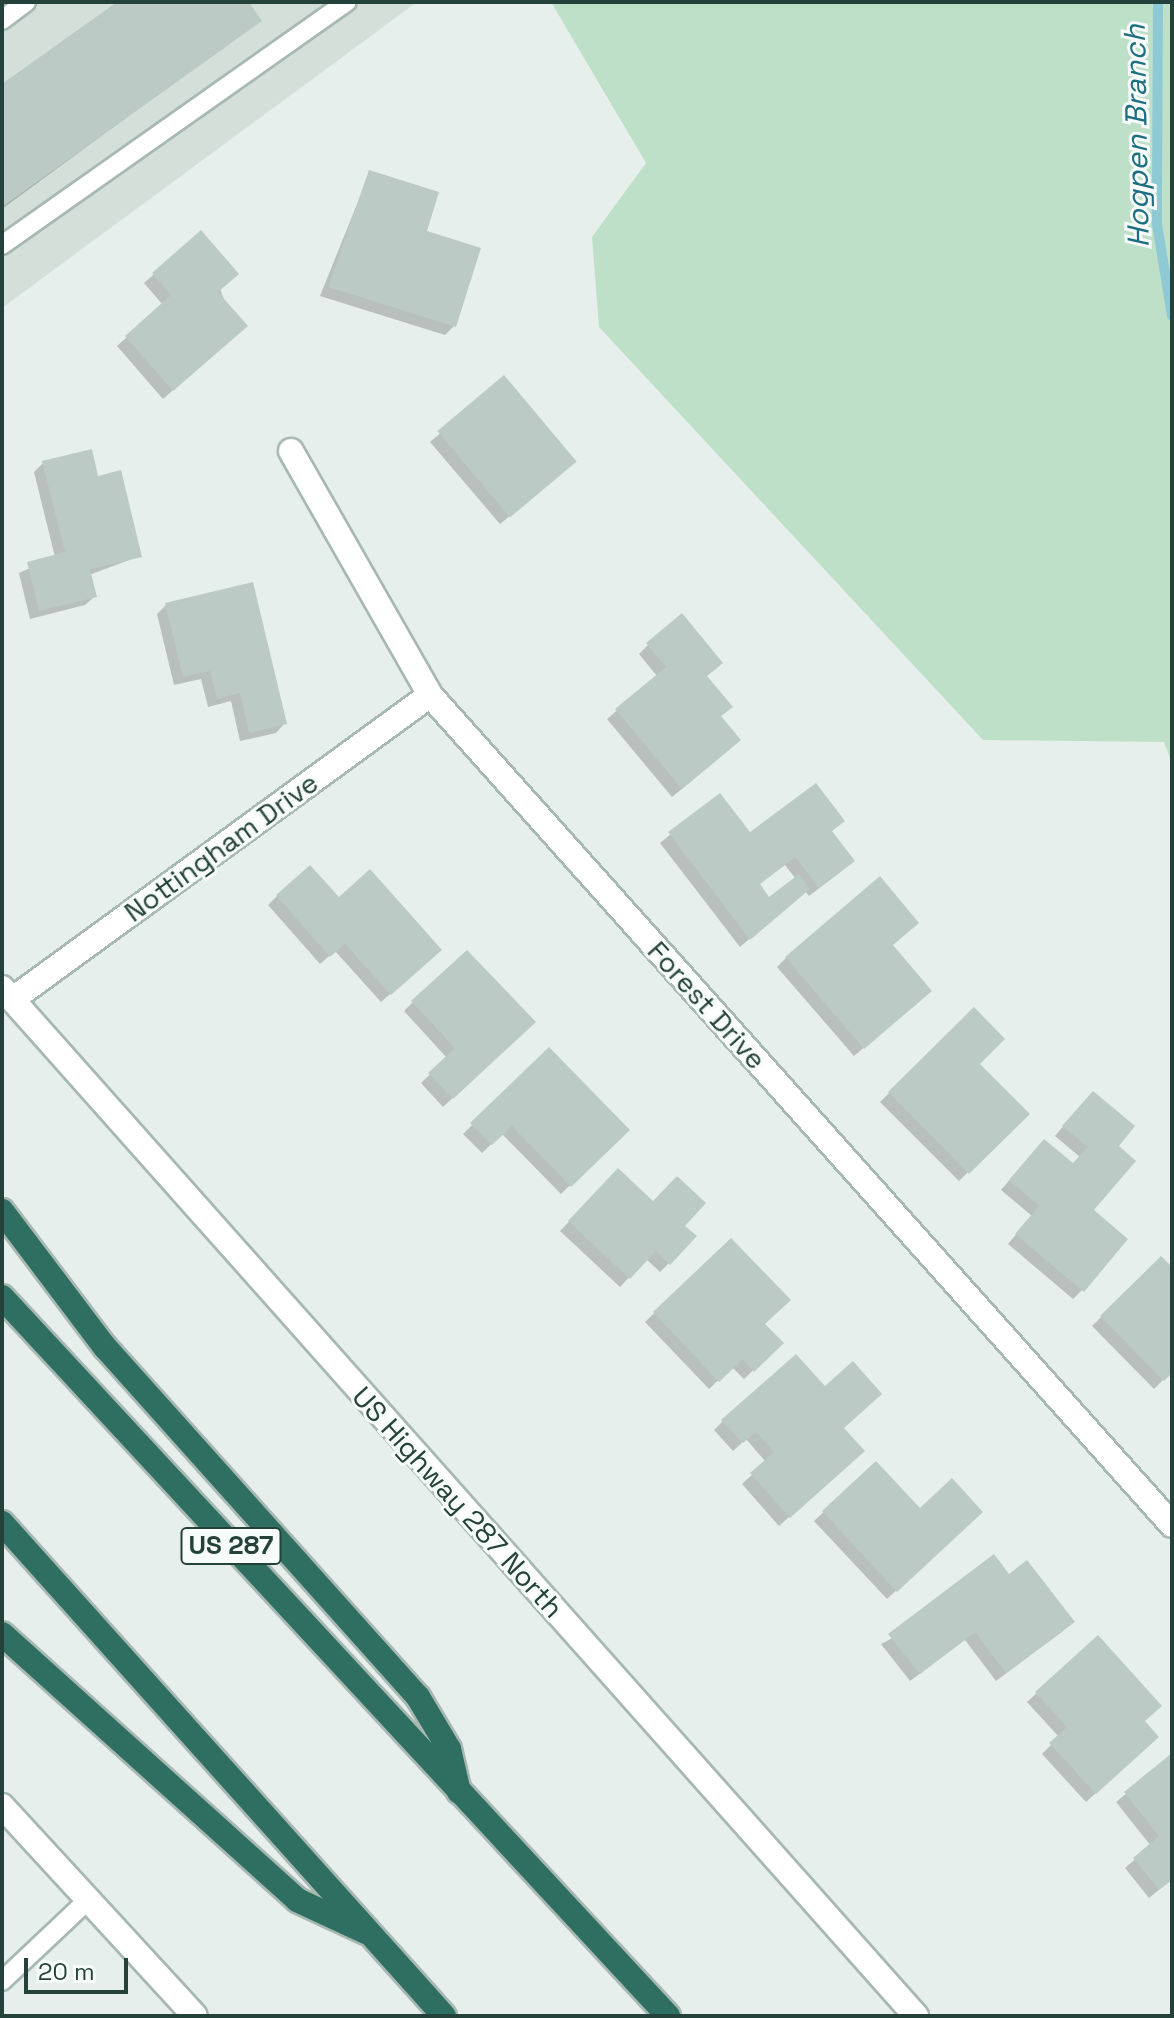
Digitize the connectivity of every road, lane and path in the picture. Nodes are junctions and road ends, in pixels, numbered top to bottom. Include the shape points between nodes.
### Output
1 (26, 2) edge
2 (337, 5) edge
3 (2, 20) edge
4 (2, 245) edge
5 (291, 451) dead end
6 (430, 695) junction
7 (7, 994) edge
8 (2, 1211) edge
9 (2, 1297) edge
10 (2, 1523) edge
11 (1172, 1525) edge
12 (2, 1634) edge
13 (460, 1794) junction
14 (2, 1806) edge
15 (88, 1900) junction
16 (368, 1932) junction
17 (2, 1981) edge
18 (195, 2016) edge
19 (444, 2016) edge
20 (668, 2016) edge
21 (916, 2016) edge

1 - 3 lane
2 - 4 lane
5 - 6 street, Forest Drive
6 - 7 street, Nottingham Drive
6 - 11 street, Forest Drive
7 - 21 street, US Highway 287 North
8 - 13 highway via 105,1347 418,1697 449,1749
9 - 13 highway, US 287
10 - 16 highway
12 - 16 highway via 297,1900
13 - 20 highway, US 287
14 - 15 street
15 - 17 lane
15 - 18 street
16 - 19 highway

